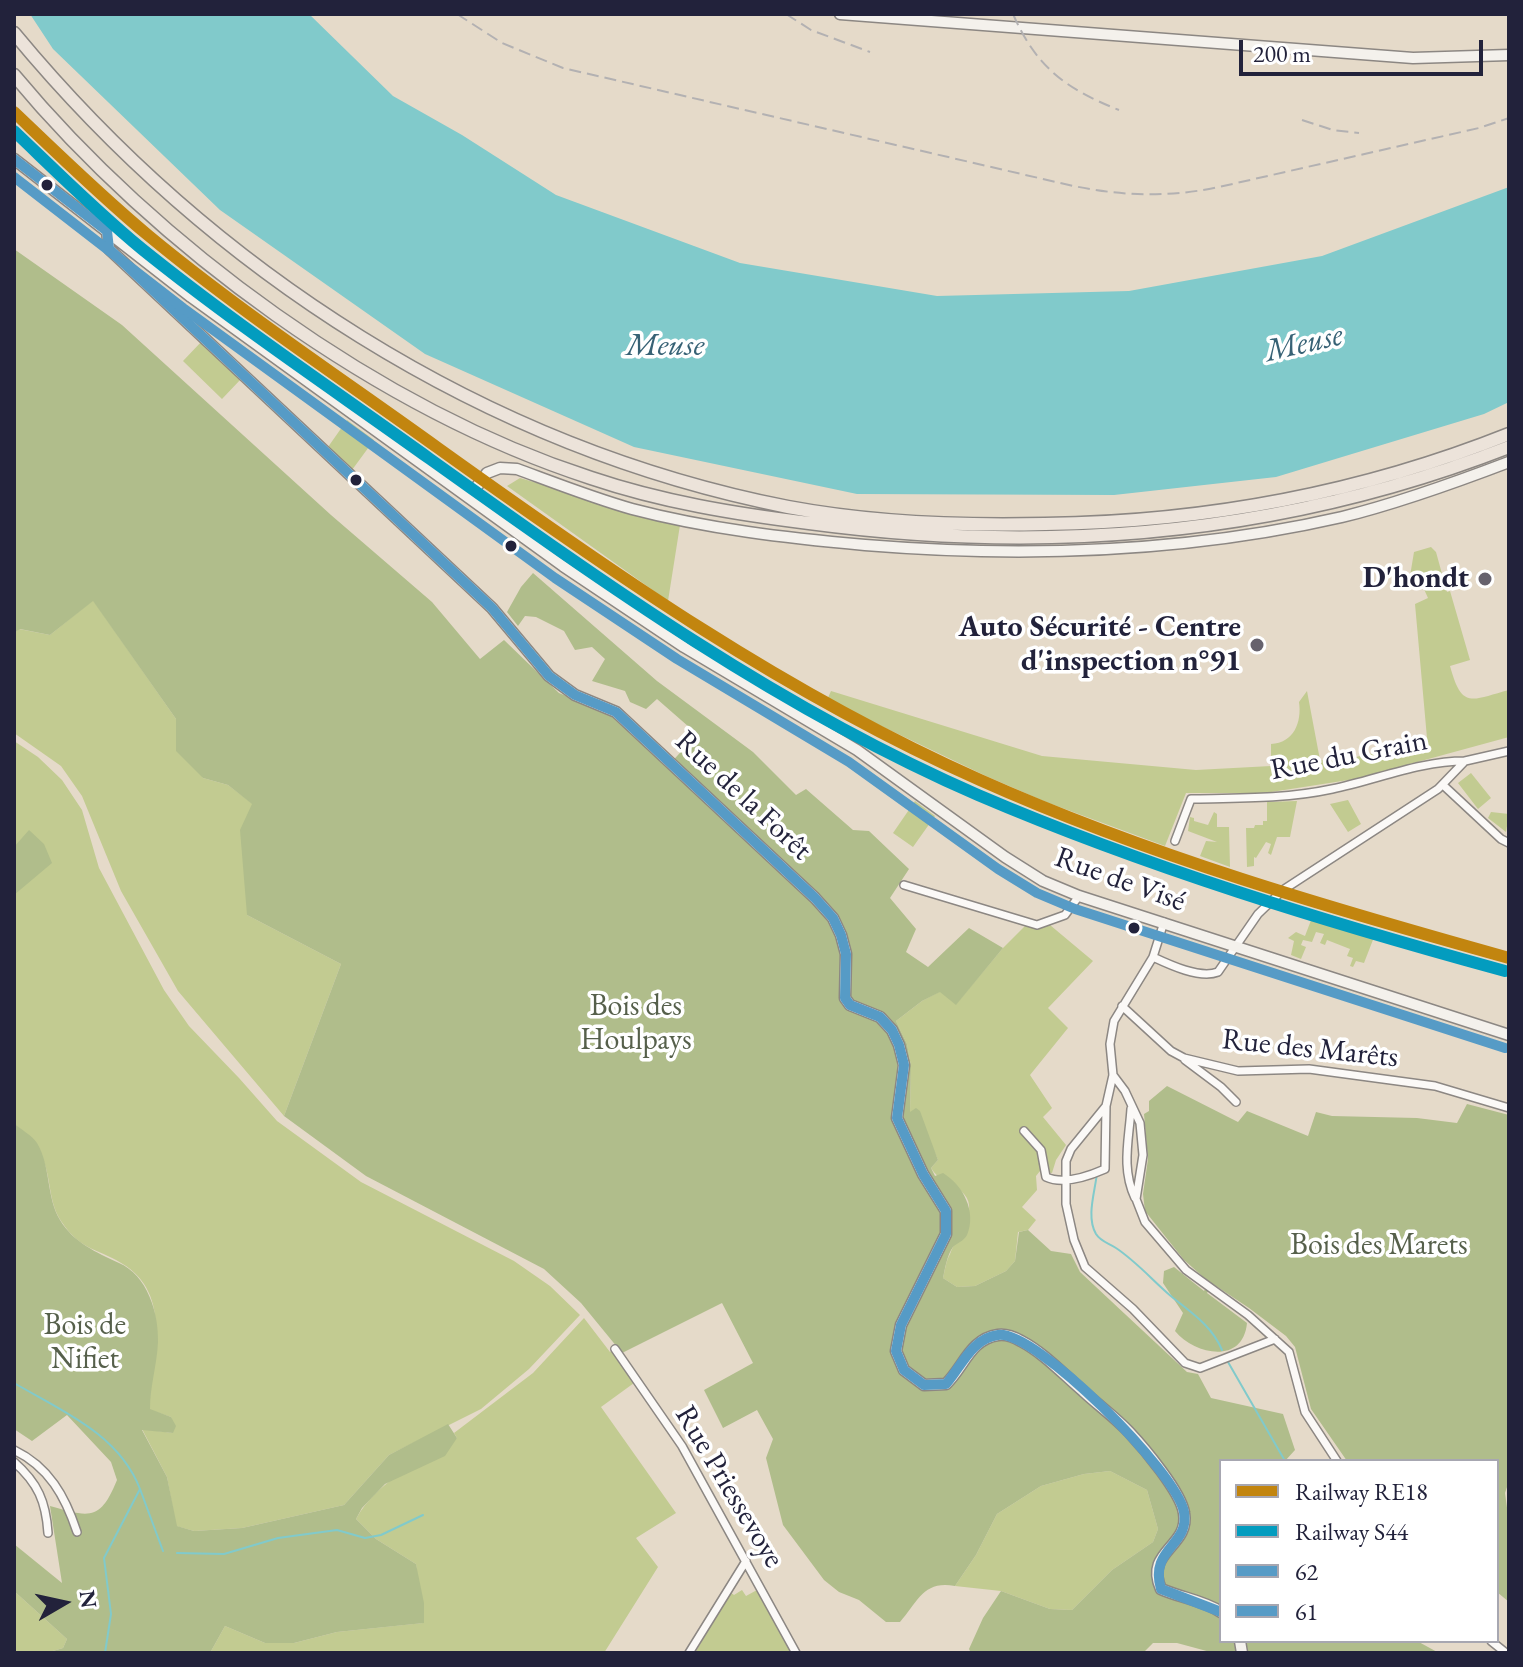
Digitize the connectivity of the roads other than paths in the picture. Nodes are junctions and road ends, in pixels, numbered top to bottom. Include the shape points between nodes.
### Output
1 (840, 14) edge
2 (14, 33) edge
3 (1509, 55) edge
4 (14, 75) edge
5 (14, 159) edge
6 (107, 231) junction
7 (1509, 434) edge
8 (1509, 447) edge
9 (1509, 462) edge
10 (469, 497) junction
11 (1509, 751) edge
12 (1465, 761) junction
13 (1443, 785) junction
14 (1175, 841) dead end
15 (1509, 843) edge
16 (904, 885) dead end
17 (1079, 896) junction
18 (1164, 922) junction
19 (1239, 946) junction
20 (1153, 957) junction
21 (1122, 1006) junction
22 (1509, 1035) edge
23 (1184, 1058) junction
24 (1113, 1075) junction
25 (1236, 1102) dead end
26 (1106, 1106) junction
27 (1131, 1106) junction
28 (1509, 1108) edge
29 (1024, 1131) dead end
30 (1065, 1179) junction
31 (1136, 1199) junction
32 (1275, 1339) junction
33 (615, 1349) dead end
34 (14, 1450) edge
35 (1336, 1459) edge
36 (14, 1462) edge
37 (77, 1532) dead end
38 (48, 1533) dead end
39 (746, 1561) junction
40 (1219, 1611) edge
41 (689, 1653) edge
42 (796, 1653) edge

1 - 3 main road via 1413,58
2 - 7 highway via 81,111 159,187 319,310 454,391 600,454 682,481 843,515 950,524 1089,524 1202,514 1334,491
4 - 8 highway via 92,161 182,243 364,372 515,449 591,479 676,501 895,533 1088,536 1233,523 1337,503
5 - 6 main road, Rue de Visé
6 - 10 main road, Rue de Visé
6 - 40 main road, Rue de la Forêt via 109,249 492,608 549,676 575,695 616,712 833,918 846,954 845,998 892,1030 904,1065 897,1118 946,1211 946,1234 901,1325 896,1351 904,1370 924,1385 946,1384 968,1353 993,1336 1018,1339 1037,1351 1129,1432 1184,1509 1183,1531 1155,1573 1161,1589
9 - 10 main road via 1426,493 1303,525 1146,547 1012,553 838,543 728,529 632,509 506,468 487,473
10 - 17 main road, Rue de Visé via 684,647 857,750 1005,857
11 - 12 street
12 - 13 street
12 - 14 street, Rue du Grain via 1442,761 1328,790 1191,799
13 - 15 street
13 - 19 street via 1279,894 1258,914
16 - 17 street via 1037,925 1065,915
17 - 18 main road, Rue de Visé
18 - 19 main road, Rue de Visé
18 - 20 street
19 - 20 street via 1213,975
19 - 22 main road, Rue de Visé
20 - 21 street
21 - 23 street, Rue des Marêts
21 - 24 street via 1111,1030
23 - 25 street
23 - 28 street, Rue des Marêts via 1238,1071 1309,1069 1435,1086
24 - 26 street
24 - 27 street
26 - 30 street via 1071,1149
26 - 30 street via 1105,1169
27 - 31 street via 1126,1160
27 - 31 street via 1143,1136
29 - 30 street via 1041,1150 1046,1177
30 - 32 street via 1068,1216 1085,1267 1185,1363 1200,1368
31 - 32 street via 1145,1222 1186,1270
32 - 35 street via 1289,1352 1305,1412
33 - 39 street, Rue Priessevoye via 682,1446
34 - 37 street via 51,1478 68,1503
36 - 38 street via 41,1494
39 - 41 street
39 - 42 street, Rue Priessevoye

